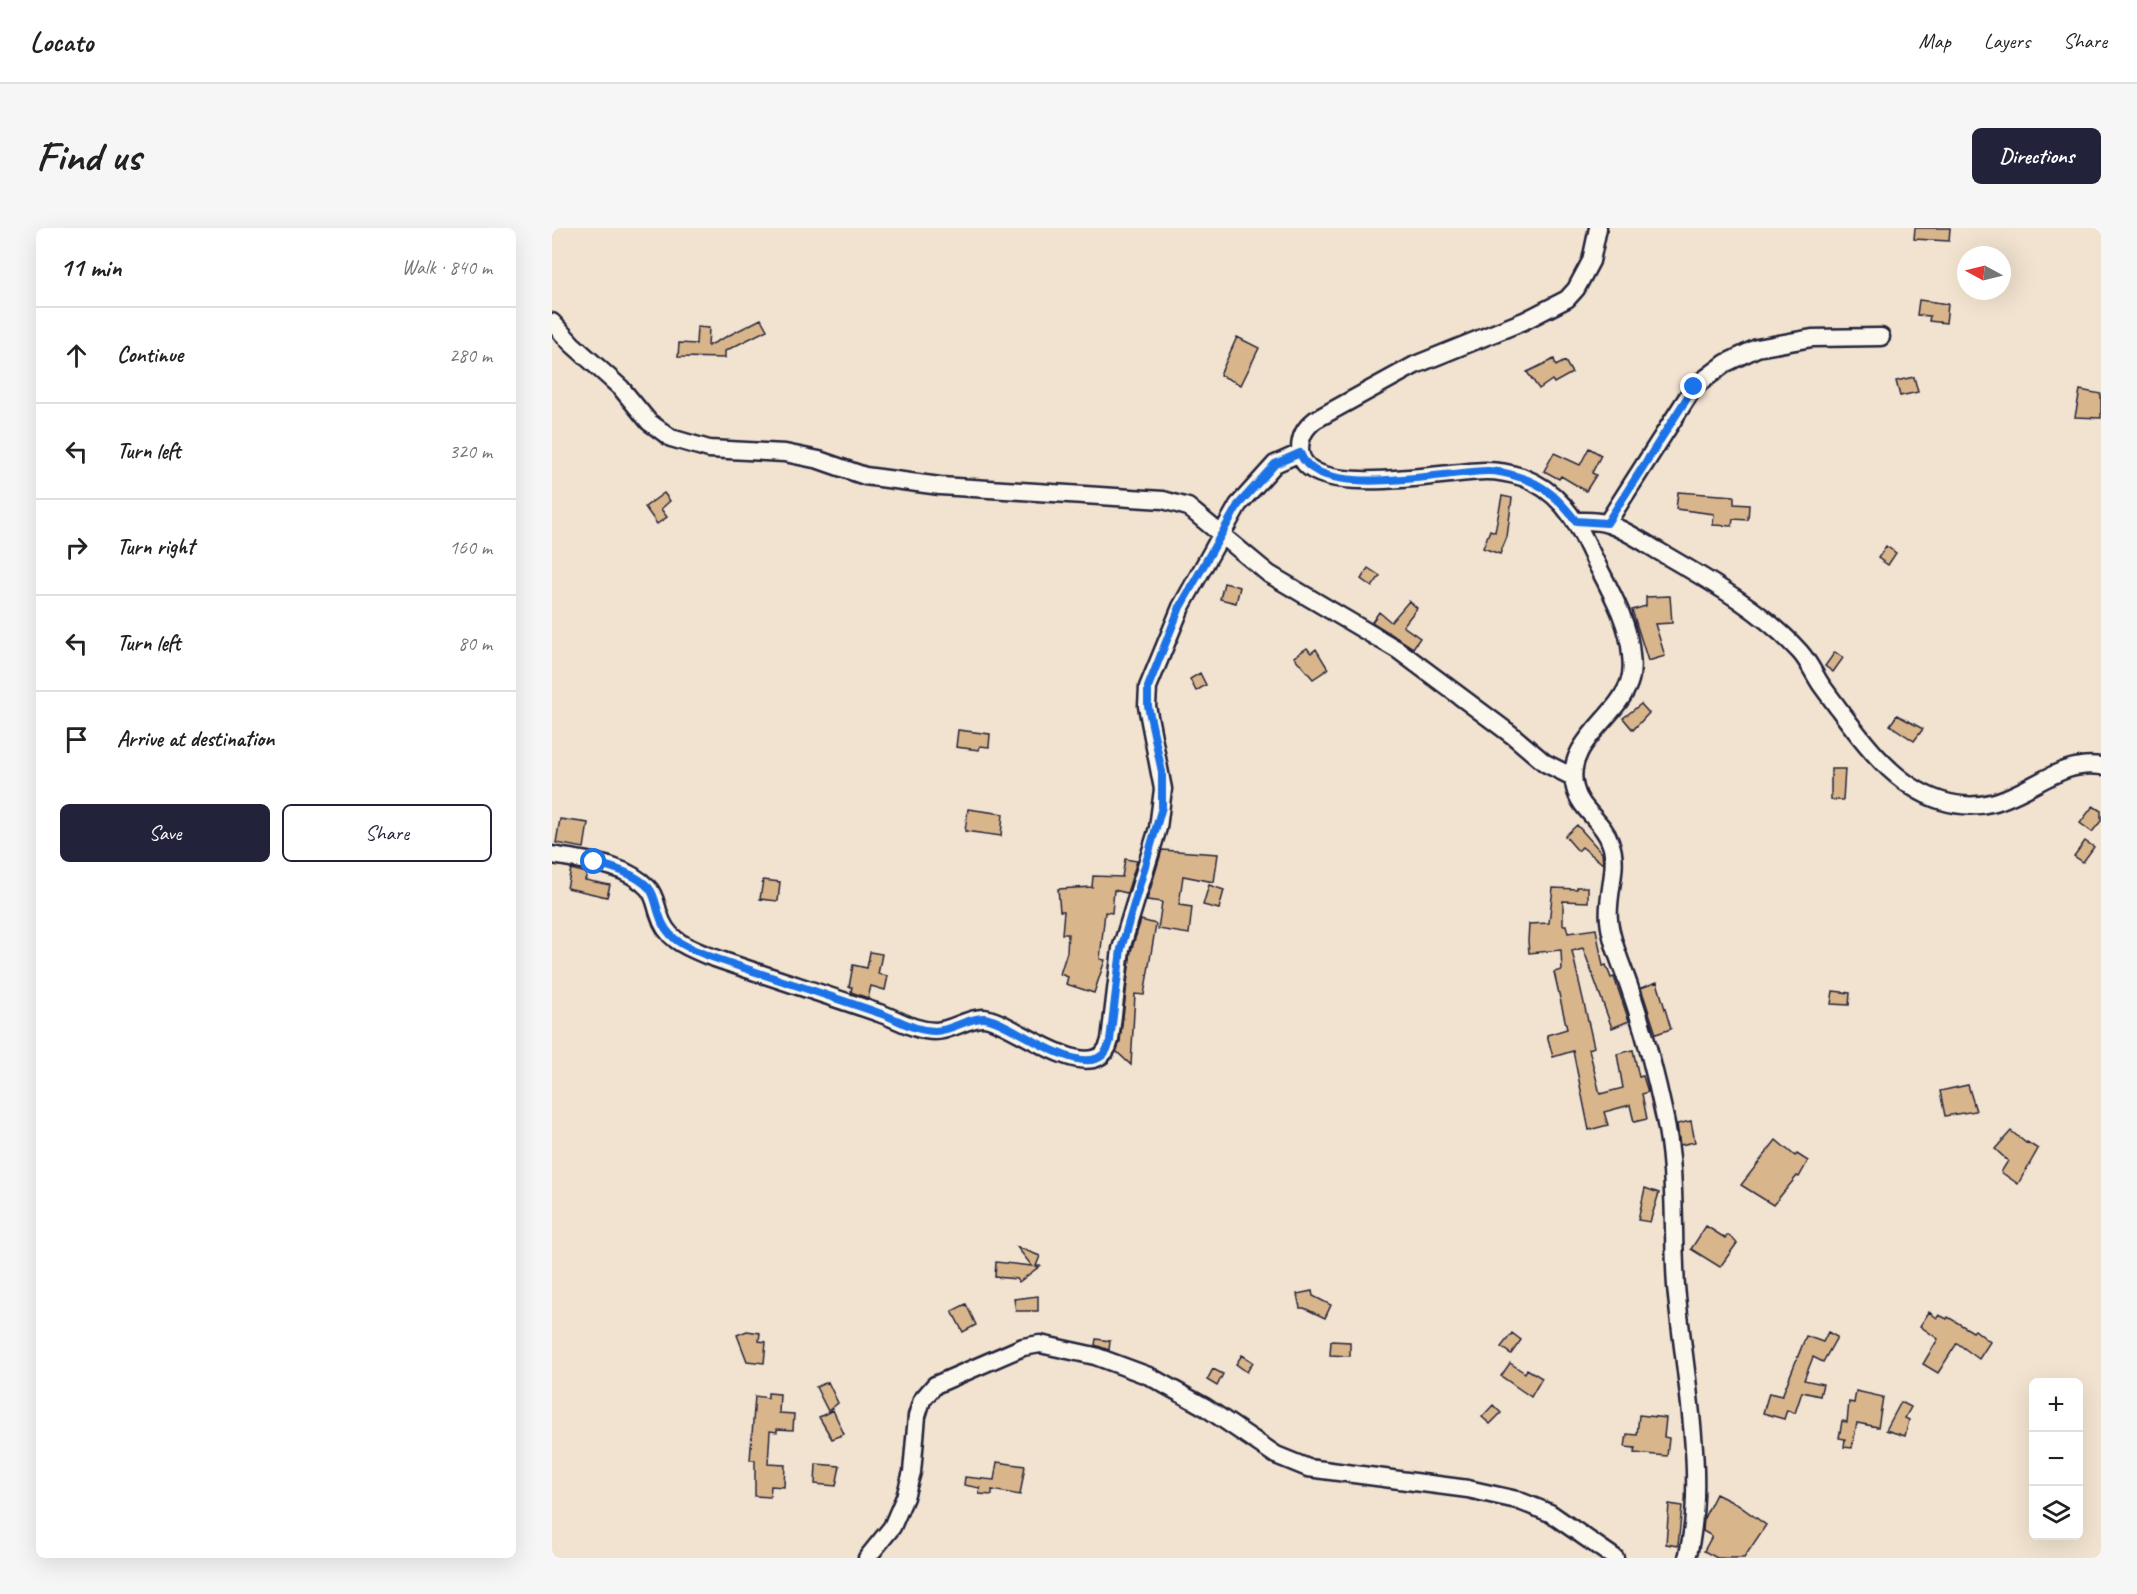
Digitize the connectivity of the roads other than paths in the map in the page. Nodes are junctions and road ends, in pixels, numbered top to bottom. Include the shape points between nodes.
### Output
1 (1598, 228) edge
2 (552, 322) edge
3 (1881, 337) dead end
4 (1300, 453) junction
5 (1576, 521) junction
6 (1607, 523) junction
7 (1221, 533) junction
8 (2101, 766) edge
9 (1573, 777) junction
10 (552, 855) edge
11 (867, 1558) edge
12 (1615, 1558) edge
13 (1687, 1558) edge

1 - 4 street via 1591,261 1567,299 1524,321 1415,364 1315,420 1303,432
2 - 7 street via 621,388 649,422 671,438 709,449 785,453 865,476 940,486 1177,502
3 - 6 street via 1812,338 1757,348 1726,363 1694,387
4 - 5 street via 1304,463 1318,474 1350,480 1490,470 1521,477 1552,492
4 - 7 street via 1275,464 1238,505
5 - 6 street
5 - 9 street via 1626,628 1632,653 1630,680 1621,699 1590,736 1578,756
6 - 8 street via 1720,587 1801,652 1821,685 1880,760 1912,787 1942,801 1976,806 2006,801 2066,768
7 - 9 street via 1269,574 1398,650 1545,763
7 - 10 street via 1180,607 1148,687 1148,706 1162,772 1162,807 1121,949 1110,1041 1103,1054 1085,1059 1050,1051 984,1018 936,1031 915,1028 706,955 680,944 669,934 650,890 638,879 594,862
9 - 13 street via 1575,791 1611,843 1609,920 1646,1037 1668,1130 1676,1289 1695,1474 1694,1533
11 - 12 street via 892,1527 905,1497 922,1400 935,1385 1023,1347 1040,1344 1095,1356 1149,1376 1276,1455 1308,1468 1468,1489 1517,1500 1550,1513

